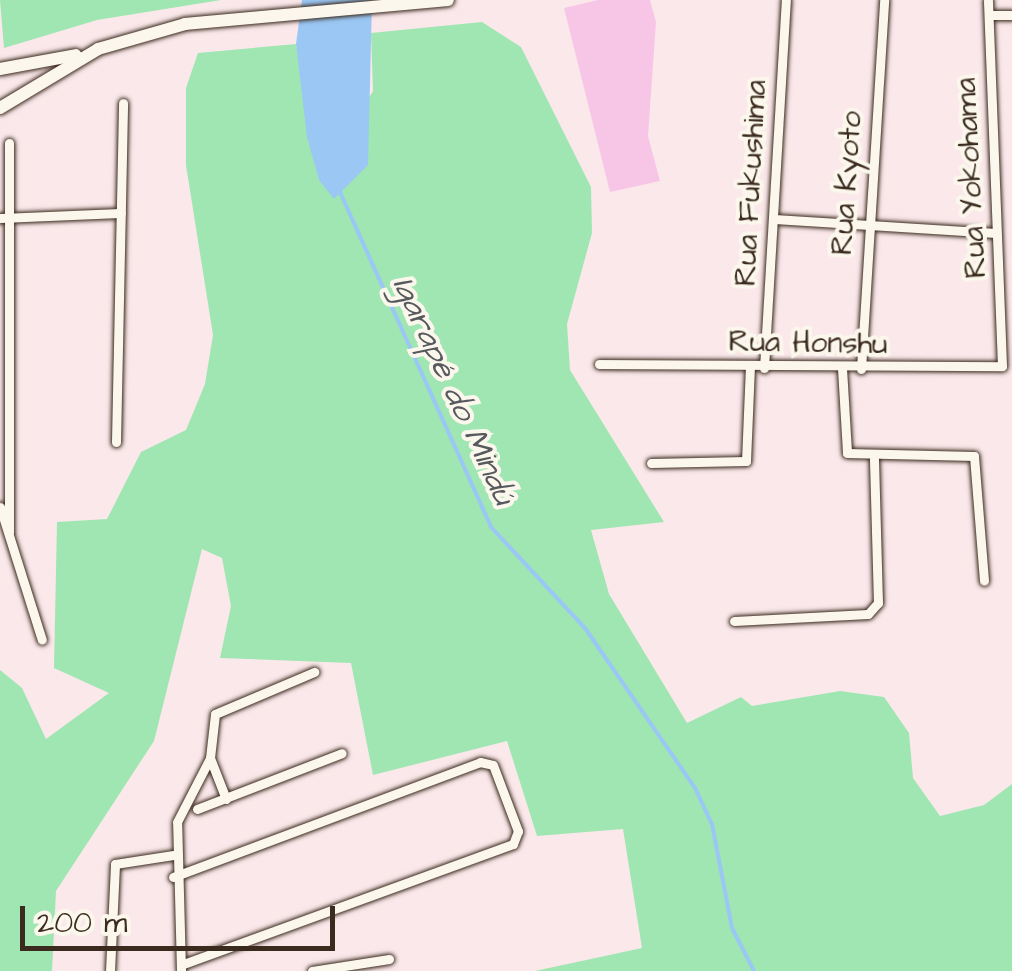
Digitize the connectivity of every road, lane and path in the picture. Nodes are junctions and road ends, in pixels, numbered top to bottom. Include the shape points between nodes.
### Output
1 (448, 0) edge
2 (786, 0) edge
3 (884, 0) edge
4 (988, 0) edge
5 (989, 15) junction
6 (1012, 15) edge
7 (98, 49) junction
8 (0, 69) edge
9 (123, 103) dead end
10 (0, 108) edge
11 (8, 143) dead end
12 (121, 212) junction
13 (4, 218) edge
14 (776, 219) junction
15 (868, 224) junction
16 (996, 233) junction
17 (4, 335) edge
18 (1007, 354) joint
19 (598, 364) dead end
20 (750, 367) junction
21 (764, 368) junction
22 (842, 368) junction
23 (861, 368) junction
24 (116, 442) dead end
25 (874, 459) junction
26 (652, 463) dead end
27 (0, 506) edge
28 (8, 532) junction
29 (984, 581) dead end
30 (734, 621) dead end
31 (42, 640) dead end
32 (314, 672) dead end
33 (342, 753) dead end
34 (210, 758) junction
35 (226, 798) junction
36 (197, 809) dead end
37 (172, 855) junction
38 (173, 877) junction
39 (390, 959) dead end
40 (181, 968) edge
41 (110, 971) edge
42 (312, 971) edge

1 - 7 main road via 185,24
2 - 14 street, Rua Fukushima
3 - 15 street, Rua Kyoto
4 - 5 street, Rua Yokohama
5 - 6 street
5 - 16 street, Rua Yokohama
7 - 8 main road
7 - 10 main road
9 - 12 street
11 - 13 street
12 - 13 street
12 - 24 street
13 - 17 street
14 - 15 street
14 - 21 street, Rua Fukushima
15 - 16 street
15 - 23 street, Rua Kyoto
16 - 18 street, Rua Yokohama
17 - 28 street
18 - 23 street, Rua Honshu via 996,368
19 - 20 street, Rua Honshu
20 - 21 street, Rua Honshu
20 - 26 street via 746,462
21 - 22 street, Rua Honshu
22 - 23 street, Rua Honshu
22 - 25 street via 841,446
25 - 29 street via 974,456
25 - 30 street via 878,604 868,614
27 - 28 street
28 - 31 street
32 - 34 street via 221,707
33 - 35 street
34 - 35 street
34 - 37 street via 184,792
35 - 36 street
37 - 38 street
37 - 41 street via 115,864
38 - 40 street
38 - 40 street via 480,762 493,765 518,831 512,844
39 - 42 street

